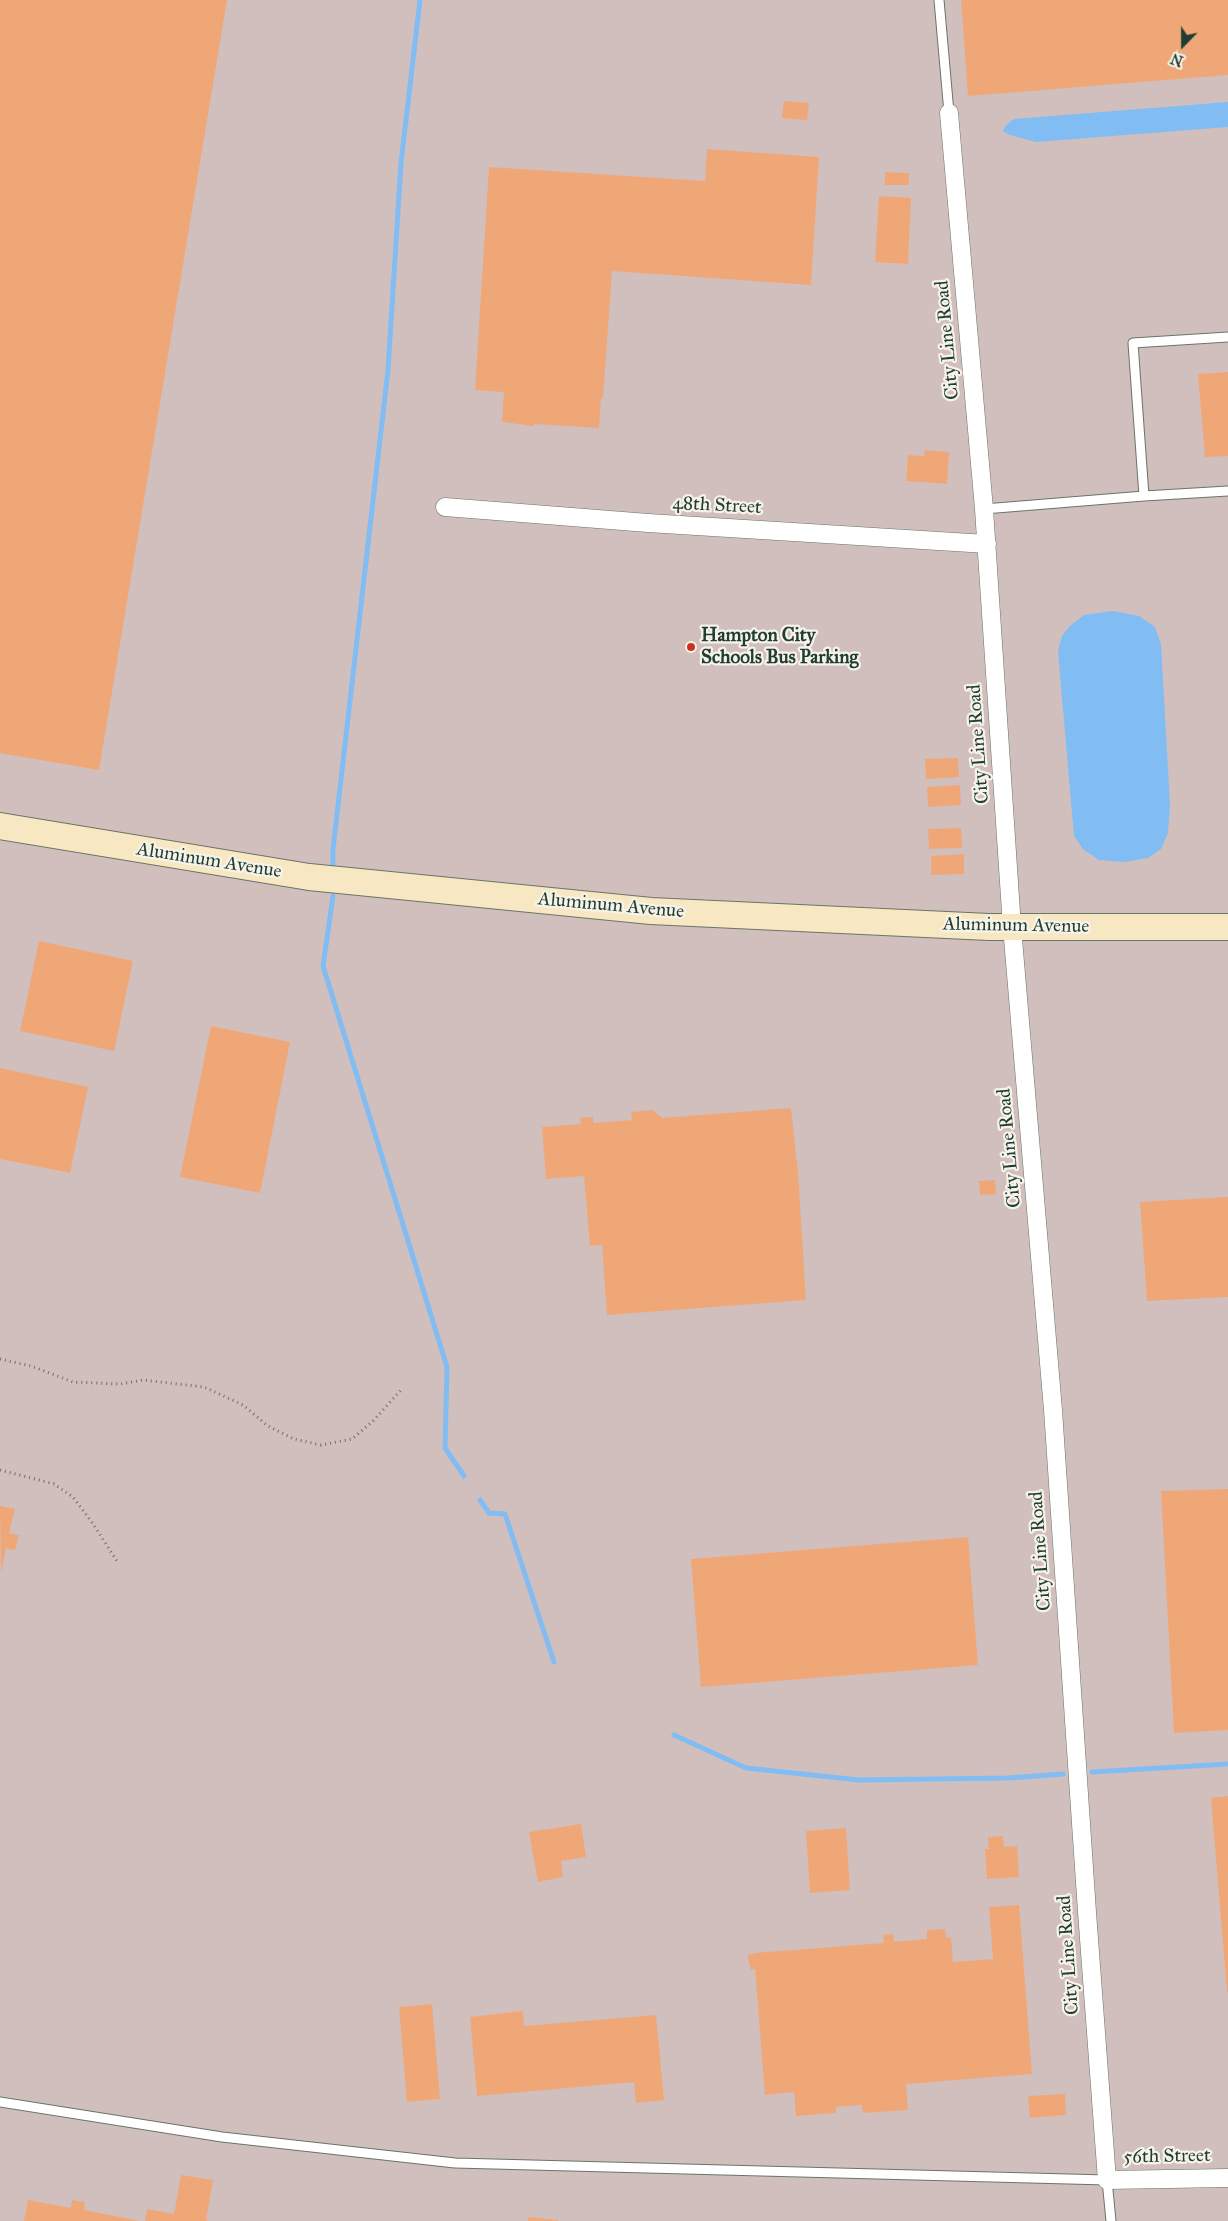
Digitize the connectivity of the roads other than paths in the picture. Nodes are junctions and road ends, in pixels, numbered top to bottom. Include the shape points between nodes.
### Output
1 (939, 0) edge
2 (948, 113) joint
3 (1228, 337) edge
4 (1228, 491) edge
5 (1144, 496) junction
6 (445, 507) dead end
7 (984, 509) junction
8 (987, 544) junction
9 (0, 826) edge
10 (1012, 927) junction
11 (1228, 927) edge
12 (0, 2102) edge
13 (1228, 2178) edge
14 (1107, 2180) junction
15 (1111, 2221) edge

1 - 2 lane
2 - 7 street, City Line Road
3 - 5 lane via 1133,343
4 - 5 lane
5 - 7 lane
6 - 8 street, 48th Street
7 - 8 street, City Line Road
8 - 10 street, City Line Road
9 - 10 street, Aluminum Avenue via 309,877 549,902 650,911
10 - 11 street, Aluminum Avenue
10 - 14 street, City Line Road via 1053,1410
12 - 14 lane via 222,2137 455,2163
13 - 14 street, 56th Street
14 - 15 lane

